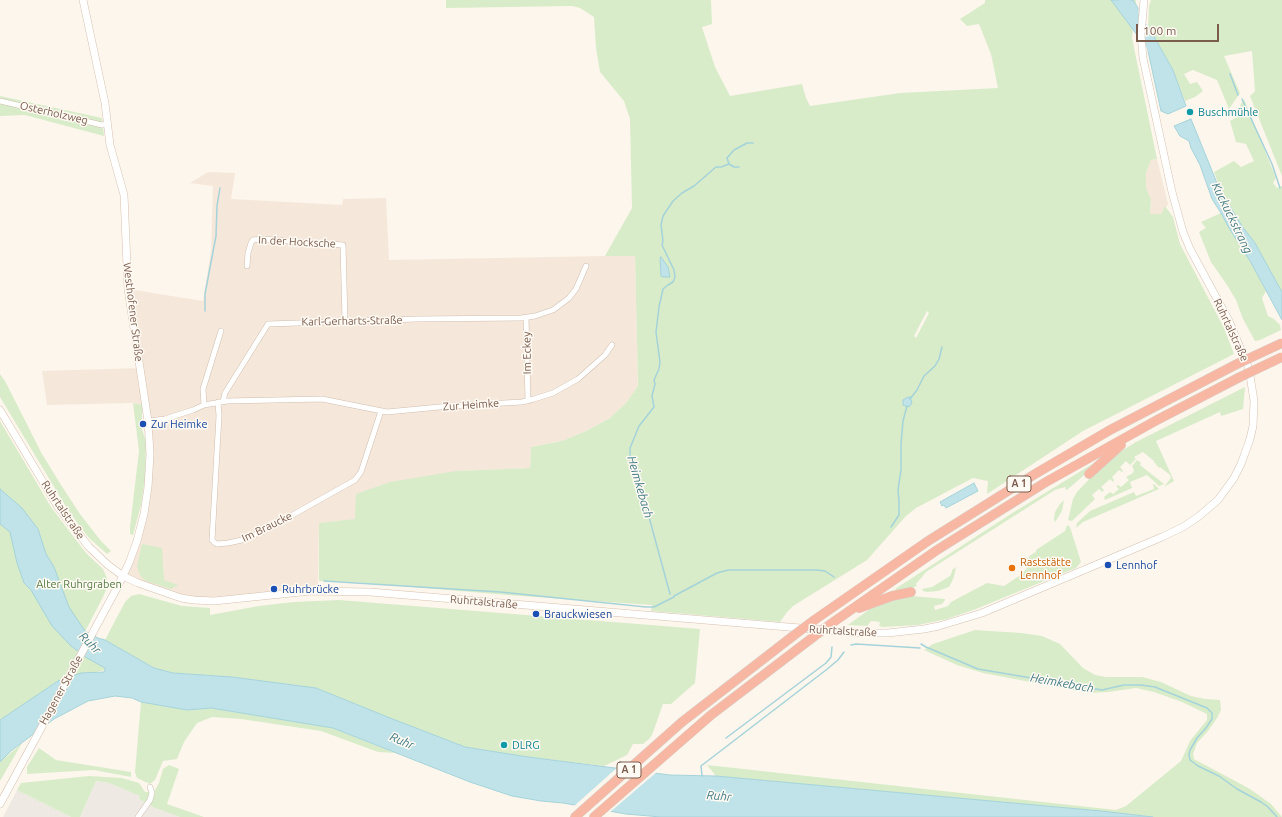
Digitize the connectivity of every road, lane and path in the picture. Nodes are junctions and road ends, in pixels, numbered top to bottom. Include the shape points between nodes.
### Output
1 (83, 0) edge
2 (1144, 2) edge
3 (0, 100) edge
4 (107, 124) junction
5 (247, 266) dead end
6 (586, 266) dead end
7 (526, 317) junction
8 (345, 321) junction
9 (221, 331) dead end
10 (1282, 343) edge
11 (612, 345) dead end
12 (1282, 357) edge
13 (528, 401) junction
14 (220, 402) junction
15 (204, 405) junction
16 (0, 410) edge
17 (381, 411) junction
18 (1157, 420) junction
19 (148, 421) junction
20 (1089, 474) dead end
21 (123, 576) junction
22 (911, 592) dead end
23 (846, 612) junction
24 (150, 787) dead end
25 (0, 804) edge
26 (138, 817) edge
27 (575, 817) edge
28 (594, 817) edge

1 - 4 main road, Westhofener Straße via 105,103
2 - 21 main road, Ruhrtalstraße via 1141,21 1142,49 1181,227 1196,262 1229,320 1241,347 1249,369 1254,396 1253,426 1247,451 1238,471 1218,500 1182,527 1106,562 982,613 939,626 888,633 838,632 370,592 311,591 221,601 194,600 170,595
3 - 4 street, Osterholzweg via 102,125
4 - 19 main road, Westhofener Straße via 111,150 124,195 127,279
5 - 8 street, In der Hocksche via 250,243 253,240 343,245
6 - 7 street, Im Eckey via 569,298 553,310
7 - 8 street, Karl-Gerharts-Straße
7 - 13 street, Im Eckey
8 - 14 street, Karl-Gerharts-Straße via 268,324
9 - 15 street via 202,389
10 - 27 highway, A 1, bridge via 1116,427 1035,474 912,552 813,621 682,722
11 - 13 street, Zur Heimke via 605,355 578,379 552,393
12 - 18 highway, A 1, bridge
13 - 17 street, Zur Heimke
14 - 15 street, Zur Heimke
14 - 17 street, Zur Heimke via 322,398
14 - 17 street, Im Braucke via 212,540 217,544 242,540 264,531 355,480 361,472
15 - 19 street, Zur Heimke via 165,419
16 - 21 main road, Ruhrtalstraße via 71,525 89,547
18 - 20 highway via 1115,449
18 - 23 highway, A 1 via 1046,482 937,550
19 - 21 main road, Westhofener Straße via 150,454 144,514 133,553
21 - 25 main road, Hagener Straße
22 - 23 highway
23 - 28 highway, A 1, bridge via 711,715
24 - 26 street via 150,800

